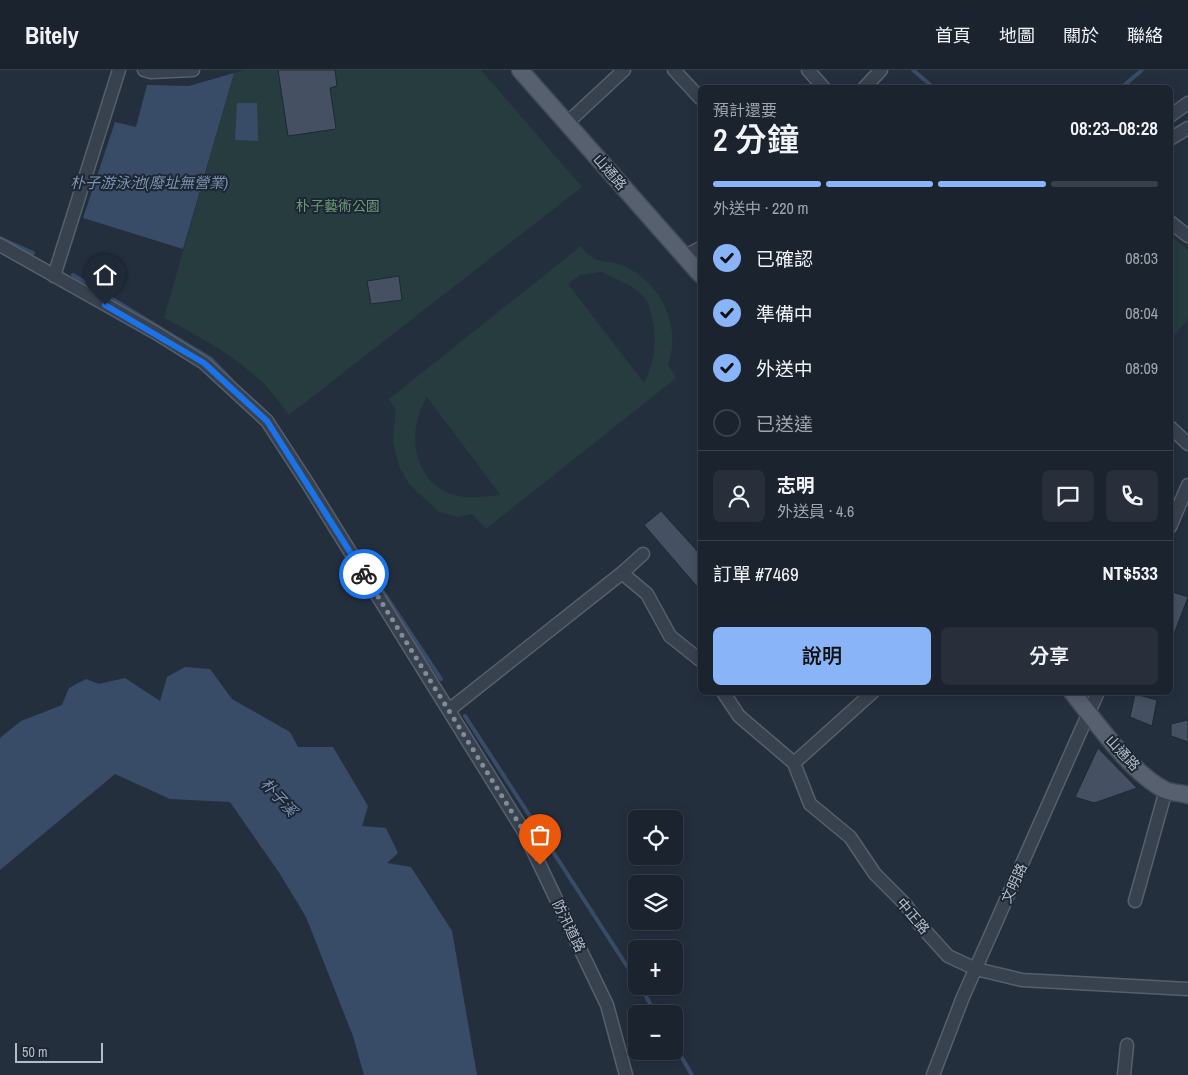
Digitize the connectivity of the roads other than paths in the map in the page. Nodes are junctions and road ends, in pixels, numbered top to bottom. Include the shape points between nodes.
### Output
1 (118, 70) edge
2 (144, 70) edge
3 (193, 70) edge
4 (520, 70) edge
5 (624, 70) edge
6 (674, 70) edge
7 (808, 70) edge
8 (881, 70) edge
9 (821, 85) edge
10 (867, 85) edge
11 (698, 96) edge
12 (1188, 103) edge
13 (1173, 114) edge
14 (567, 122) junction
15 (1188, 128) edge
16 (1173, 137) edge
17 (1173, 224) edge
18 (1188, 236) edge
19 (0, 246) edge
20 (692, 257) edge
21 (698, 270) edge
22 (54, 276) junction
23 (1173, 430) edge
24 (1188, 444) edge
25 (1188, 485) edge
26 (1173, 520) edge
27 (643, 554) dead end
28 (622, 573) junction
29 (698, 658) edge
30 (725, 695) edge
31 (870, 695) edge
32 (1074, 695) edge
33 (1097, 695) edge
34 (449, 710) junction
35 (1089, 714) junction
36 (794, 763) junction
37 (1166, 790) junction
38 (1188, 795) edge
39 (1134, 901) dead end
40 (976, 969) junction
41 (1188, 989) edge
42 (1127, 1045) dead end
43 (626, 1075) edge
44 (933, 1075) edge
45 (1124, 1075) edge

1 - 22 street
2 - 3 street
4 - 14 main road, 山通路
5 - 14 street
6 - 11 street
7 - 9 street
8 - 10 street
12 - 13 street
14 - 20 main road, 山通路
15 - 16 street
17 - 18 street
19 - 22 street, 防汛道路
20 - 21 main road, 山通路
22 - 34 street, 防汛道路 via 204,363 267,421
23 - 24 street
25 - 26 street
27 - 28 street
28 - 29 street via 648,594 670,636
28 - 34 street
30 - 36 street, 中正路 via 739,716
31 - 36 street
32 - 35 main road, 山通路
33 - 35 street, 文明路
34 - 43 street, 防汛道路 via 523,830 607,1005
35 - 37 main road, 山通路 via 1142,773
35 - 40 street, 文明路
36 - 40 street, 中正路 via 810,804 850,837 875,874 906,905 948,956
37 - 38 main road, 山通路
37 - 39 street
40 - 41 street, 中正路 via 1022,980
40 - 44 street, 文明路
42 - 45 street

